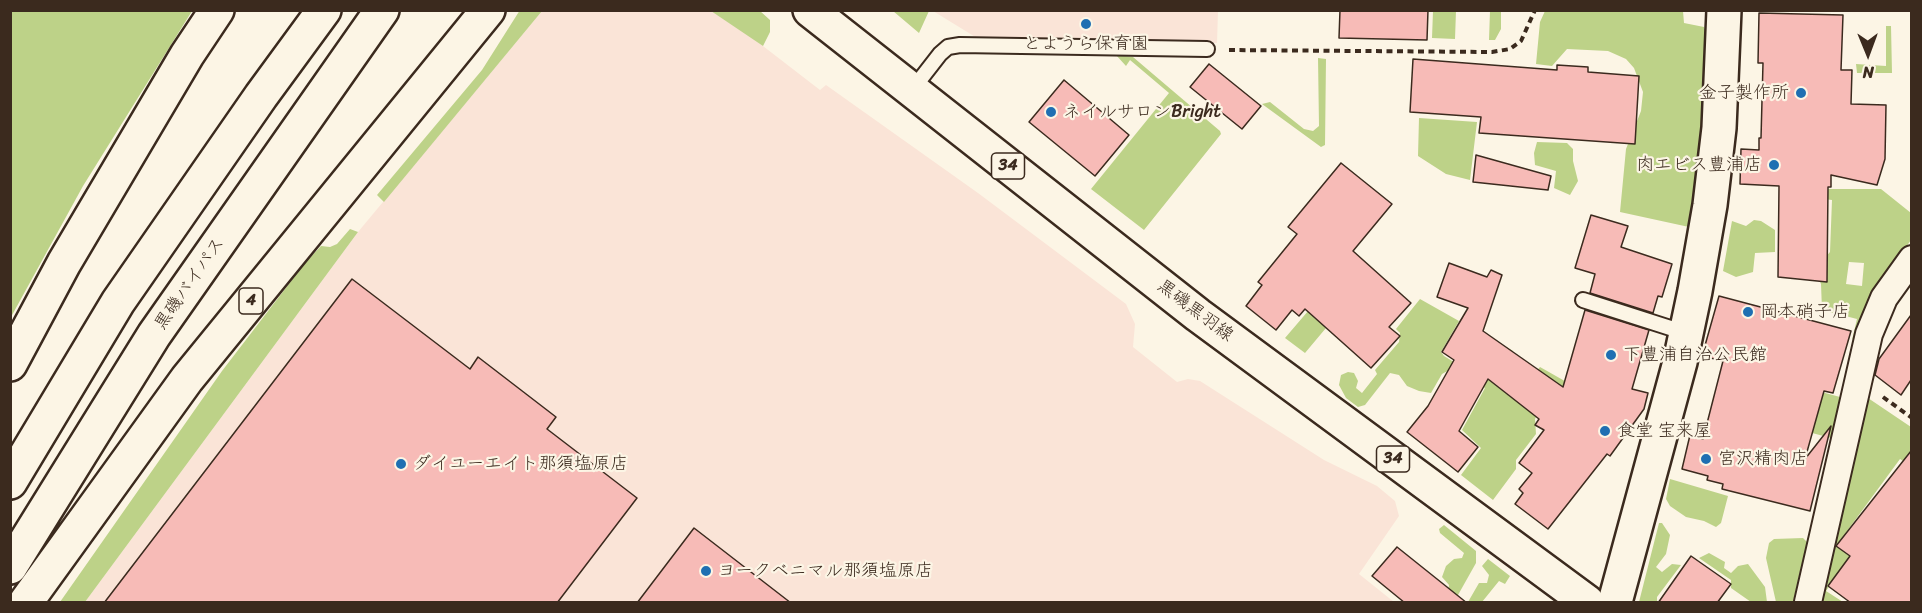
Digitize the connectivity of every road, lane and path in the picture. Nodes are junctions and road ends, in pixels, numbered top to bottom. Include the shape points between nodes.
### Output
1 (217, 10) edge
2 (324, 10) edge
3 (382, 10) edge
4 (488, 10) edge
5 (810, 10) edge
6 (1535, 10) edge
7 (1724, 10) edge
8 (1207, 50) joint
9 (912, 91) junction
10 (1911, 259) edge
11 (1583, 300) dead end
12 (1686, 333) junction
13 (10, 364) edge
14 (10, 482) edge
15 (10, 567) edge
16 (26, 603) edge
17 (1587, 603) edge
18 (1615, 603) edge
19 (1808, 603) edge

1 - 13 main road via 76,243
2 - 14 main road via 118,302
3 - 15 main road, 黒磯バイパス via 154,335
4 - 16 main road, 4 via 187,379
5 - 9 main road, 黒磯黒羽線 / 34
6 - 8 path via 1521,41 1510,49 1492,52
7 - 12 main road via 1719,128 1710,205
8 - 9 lane via 960,45 948,47 940,54
9 - 17 main road, 黒磯黒羽線 / 34 via 1198,315
10 - 19 street via 1884,298 1869,334
11 - 12 lane
12 - 18 main road

